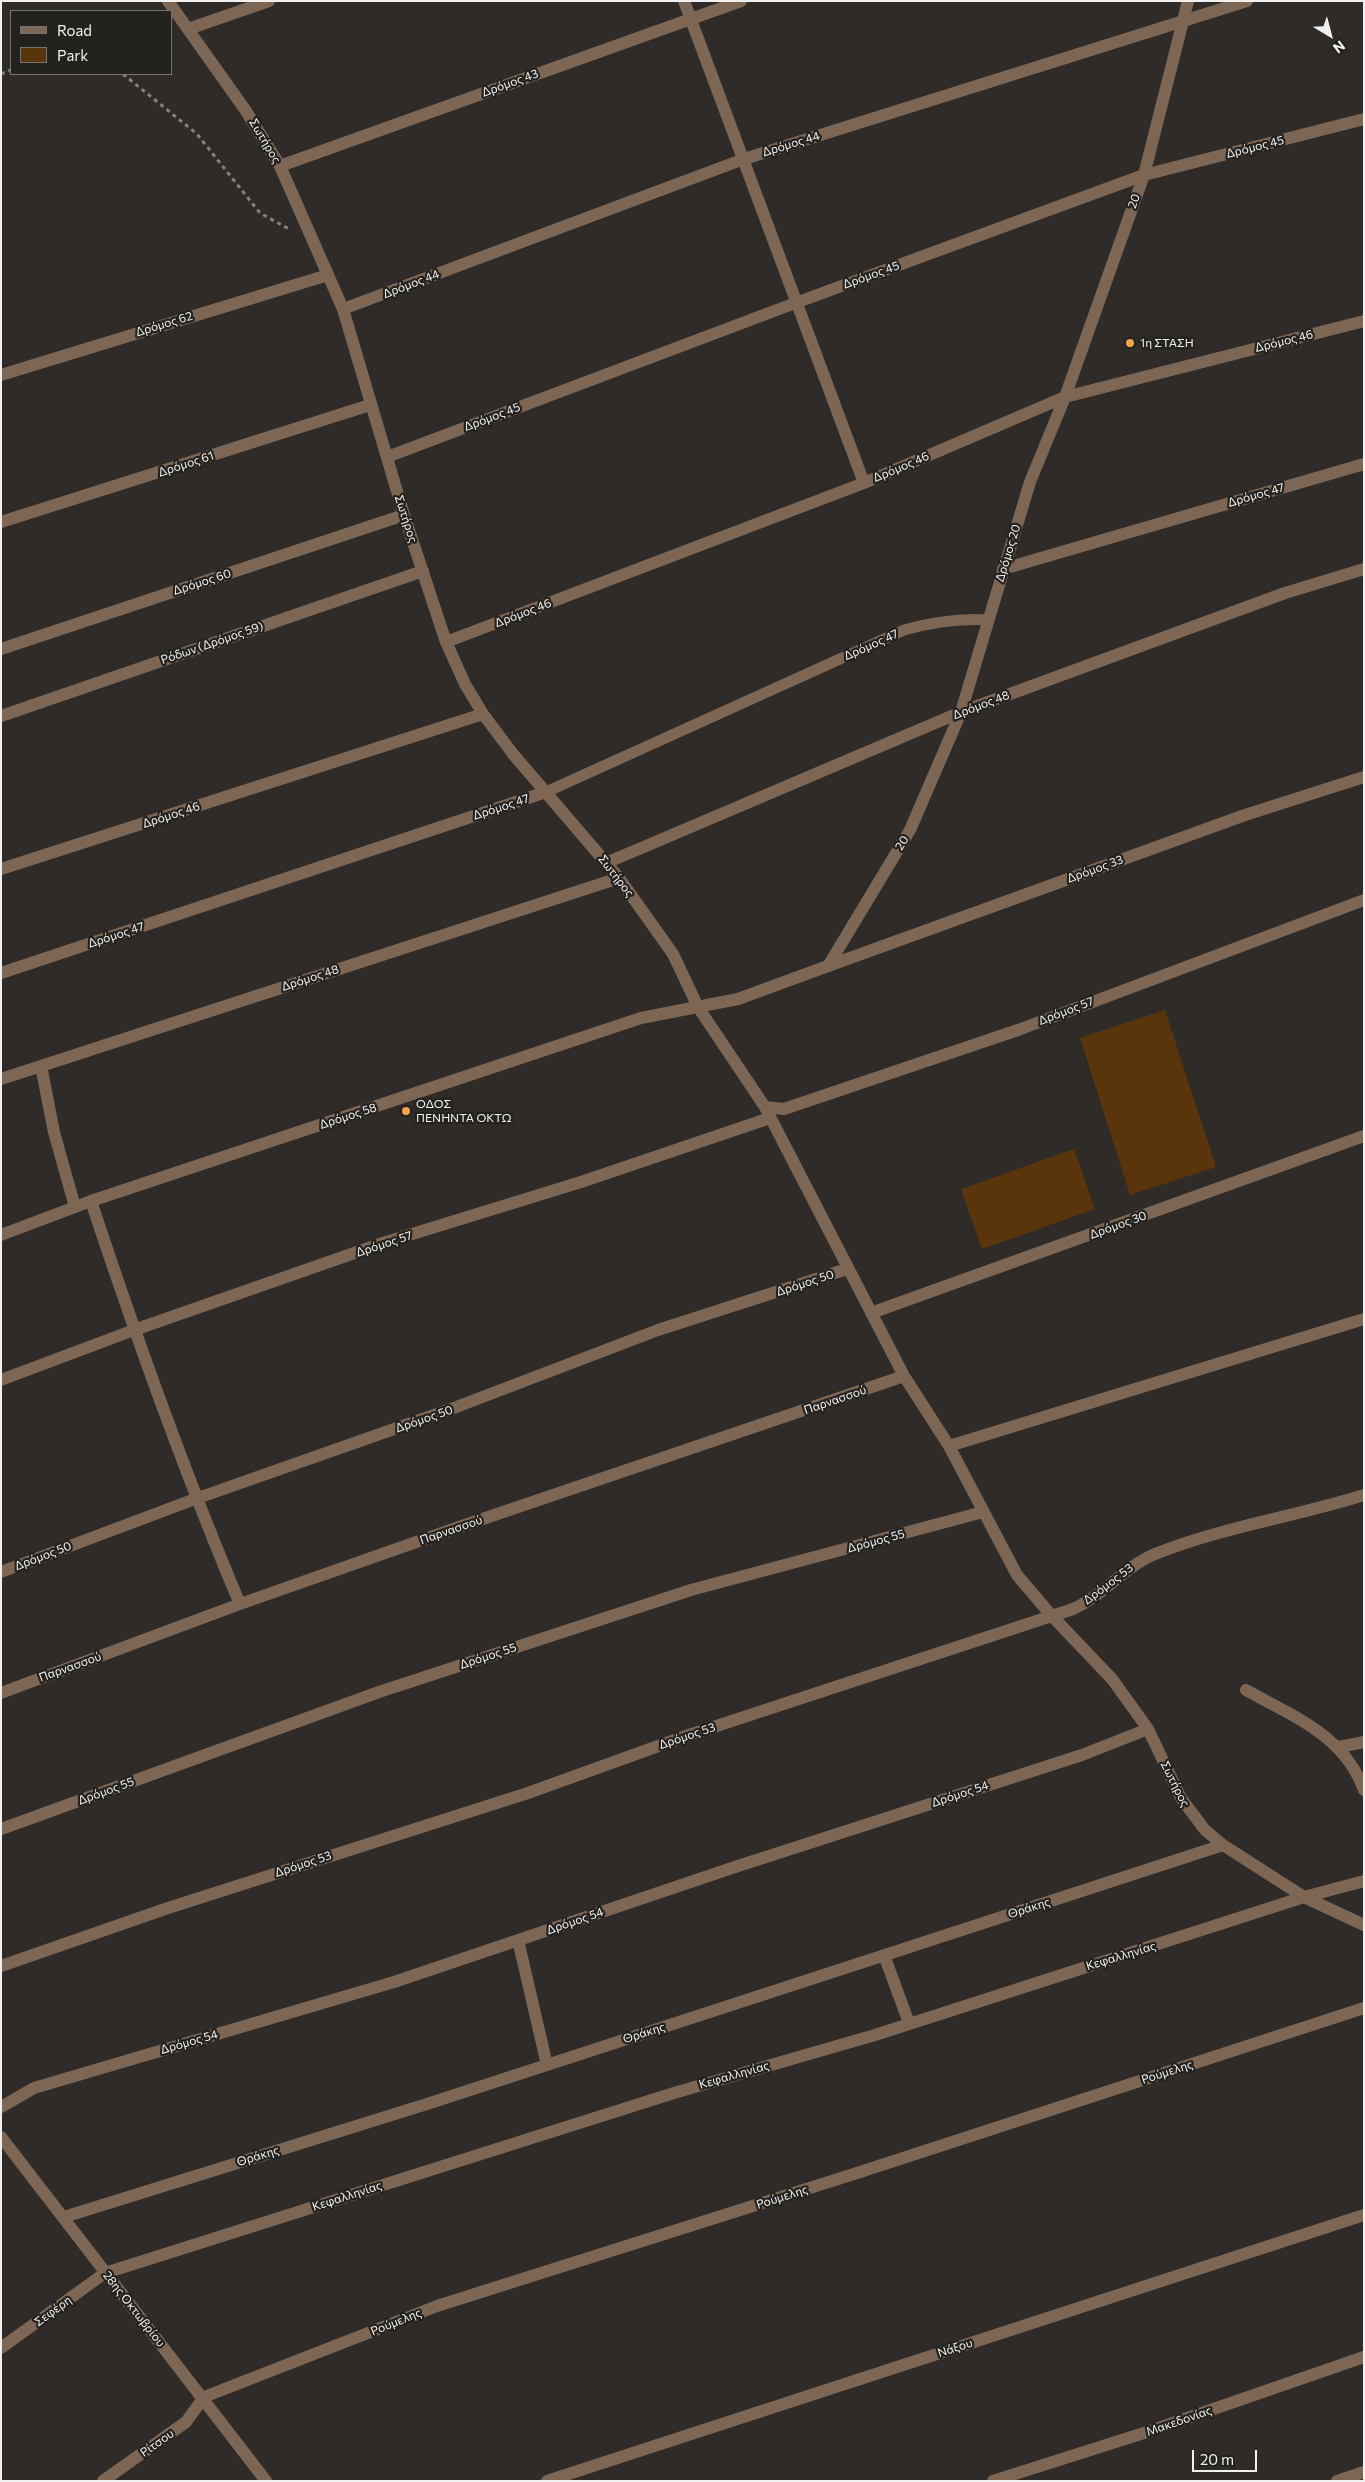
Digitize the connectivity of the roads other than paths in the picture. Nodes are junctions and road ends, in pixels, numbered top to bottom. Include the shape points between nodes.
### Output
1 (168, 1) edge
2 (269, 1) edge
3 (684, 1) edge
4 (741, 1) edge
5 (1188, 1) edge
6 (1247, 1) edge
7 (690, 18) junction
8 (1183, 21) junction
9 (188, 29) junction
10 (1364, 119) edge
11 (744, 159) junction
12 (280, 166) junction
13 (1144, 175) junction
14 (328, 275) junction
15 (798, 302) junction
16 (343, 309) junction
17 (1364, 321) edge
18 (1, 375) edge
19 (1065, 396) junction
20 (370, 405) junction
21 (387, 457) junction
22 (1364, 464) edge
23 (864, 483) junction
24 (404, 515) junction
25 (1, 522) edge
26 (1003, 568) junction
27 (1364, 569) edge
28 (423, 571) junction
29 (988, 620) junction
30 (446, 642) junction
31 (1, 649) edge
32 (961, 712) junction
33 (483, 714) junction
34 (1, 716) edge
35 (1364, 777) edge
36 (546, 792) junction
37 (606, 862) junction
38 (1, 870) edge
39 (619, 878) junction
40 (1364, 900) edge
41 (828, 966) junction
42 (1, 973) edge
43 (698, 1007) junction
44 (42, 1066) junction
45 (1, 1079) edge
46 (768, 1113) junction
47 (1364, 1136) edge
48 (91, 1201) junction
49 (76, 1207) junction
50 (1, 1235) edge
51 (847, 1269) junction
52 (871, 1313) junction
53 (1364, 1319) edge
54 (134, 1330) junction
55 (904, 1376) junction
56 (1, 1380) edge
57 (948, 1446) junction
58 (1364, 1495) edge
59 (195, 1499) junction
60 (983, 1512) junction
61 (1, 1572) edge
62 (240, 1604) junction
63 (1051, 1615) junction
64 (1246, 1690) dead end
65 (1, 1693) edge
66 (1148, 1728) junction
67 (1364, 1742) edge
68 (1339, 1748) junction
69 (1364, 1790) edge
70 (1, 1829) edge
71 (1223, 1845) junction
72 (1364, 1881) edge
73 (1304, 1897) junction
74 (1364, 1925) edge
75 (518, 1940) junction
76 (884, 1955) junction
77 (1, 1966) edge
78 (1364, 2008) edge
79 (909, 2024) junction
80 (547, 2065) junction
81 (1, 2107) edge
82 (1, 2137) edge
83 (1364, 2216) edge
84 (64, 2217) junction
85 (105, 2273) junction
86 (1, 2348) edge
87 (1364, 2357) edge
88 (204, 2397) junction
89 (1364, 2472) edge
90 (103, 2481) edge
91 (266, 2481) edge
92 (547, 2481) edge
93 (993, 2481) edge
94 (1337, 2481) edge

1 - 9 street, Σωτήρος
2 - 9 street
3 - 7 street
4 - 7 street, Δρόμος 43
5 - 8 street, 20
6 - 8 street, Δρόμος 44
7 - 11 street
7 - 12 street, Δρόμος 43
8 - 11 street, Δρόμος 44
8 - 13 street, 20
9 - 12 street, Σωτήρος
10 - 13 street, Δρόμος 45
11 - 15 street
11 - 16 street, Δρόμος 44
12 - 14 street, Σωτήρος
13 - 15 street, Δρόμος 45
13 - 19 street, 20
14 - 16 street, Σωτήρος
14 - 18 street, Δρόμος 62
15 - 21 street, Δρόμος 45
15 - 23 street
16 - 20 street, Σωτήρος
17 - 19 street, Δρόμος 46
19 - 23 street, Δρόμος 46
19 - 26 street, Δρόμος 20 via 1030,482
20 - 21 street, Σωτήρος
20 - 25 street, Δρόμος 61
21 - 24 street, Σωτήρος
22 - 26 street, Δρόμος 47
23 - 30 street, Δρόμος 46
24 - 28 street, Σωτήρος
24 - 31 street, Δρόμος 60
26 - 29 street, Δρόμος 20
27 - 32 street, Δρόμος 48 via 1286,593
28 - 30 street, Σωτήρος
28 - 34 street, Ρόδων (Δρόμος 59)
29 - 32 street, Δρόμος 20
29 - 36 lane, Δρόμος 47 via 962,618 904,630
30 - 33 street, Σωτήρος
32 - 37 street, Δρόμος 48
32 - 41 street, 20 via 910,830
33 - 36 street, Σωτήρος
33 - 38 street, Δρόμος 46
35 - 41 street, Δρόμος 33 via 1245,814
36 - 37 street, Σωτήρος
36 - 42 street, Δρόμος 47
37 - 39 street, Σωτήρος
39 - 43 street, Σωτήρος via 673,954
39 - 44 street, Δρόμος 48
40 - 46 street, Δρόμος 57 via 1018,1030
41 - 43 street, Δρόμος 33 via 738,999
43 - 46 street, Σωτήρος
43 - 48 street, Δρόμος 58 via 641,1018
44 - 45 street, Δρόμος 48
44 - 49 street via 54,1132
46 - 51 street, Σωτήρος
46 - 54 street, Δρόμος 57 via 580,1182 383,1243
47 - 52 street, Δρόμος 30
48 - 49 street, Δρόμος 58
48 - 54 street
49 - 50 street, Δρόμος 58
51 - 52 street, Σωτήρος
51 - 59 street, Δρόμος 50 via 658,1330 451,1409
52 - 55 street, Σωτήρος
53 - 57 street
54 - 56 street, Δρόμος 57
54 - 59 street
55 - 57 street, Σωτήρος
55 - 62 street, Παρνασσού
57 - 60 street, Σωτήρος
58 - 63 street, Δρόμος 53 via 1208,1534 1163,1551 1137,1563 1090,1601
59 - 61 street, Δρόμος 50
59 - 62 street
60 - 63 street, Σωτήρος via 1018,1575
60 - 70 street, Δρόμος 55 via 663,1599 379,1692
62 - 65 street, Παρνασσού
63 - 66 street, Σωτήρος via 1112,1679
63 - 77 street, Δρόμος 53 via 686,1736 528,1793 168,1908
64 - 68 street via 1325,1735
66 - 71 street, Σωτήρος via 1188,1810
66 - 75 street, Δρόμος 54 via 1082,1755
67 - 68 street
68 - 69 street via 1357,1770
71 - 73 street, Σωτήρος
71 - 76 street, Θράκης
72 - 73 street, Κεφαλληνίας
73 - 74 street, Σωτήρος
73 - 79 street, Κεφαλληνίας
75 - 80 street
75 - 81 street, Δρόμος 54 via 394,1982 34,2088
76 - 79 street
76 - 80 street, Θράκης
78 - 88 street, Ρούμελης via 437,2306
79 - 85 street, Κεφαλληνίας via 674,2093
80 - 84 street, Θράκης
82 - 84 street, 28ης Οκτωβρίου
83 - 92 street, Νάξου
84 - 85 street, 28ης Οκτωβρίου
85 - 86 street, Σεφέρη
85 - 88 street, 28ης Οκτωβρίου
87 - 93 street, Μακεδονίας
88 - 90 street, Ρίτσου via 186,2422
88 - 91 street, 28ης Οκτωβρίου
89 - 94 street

